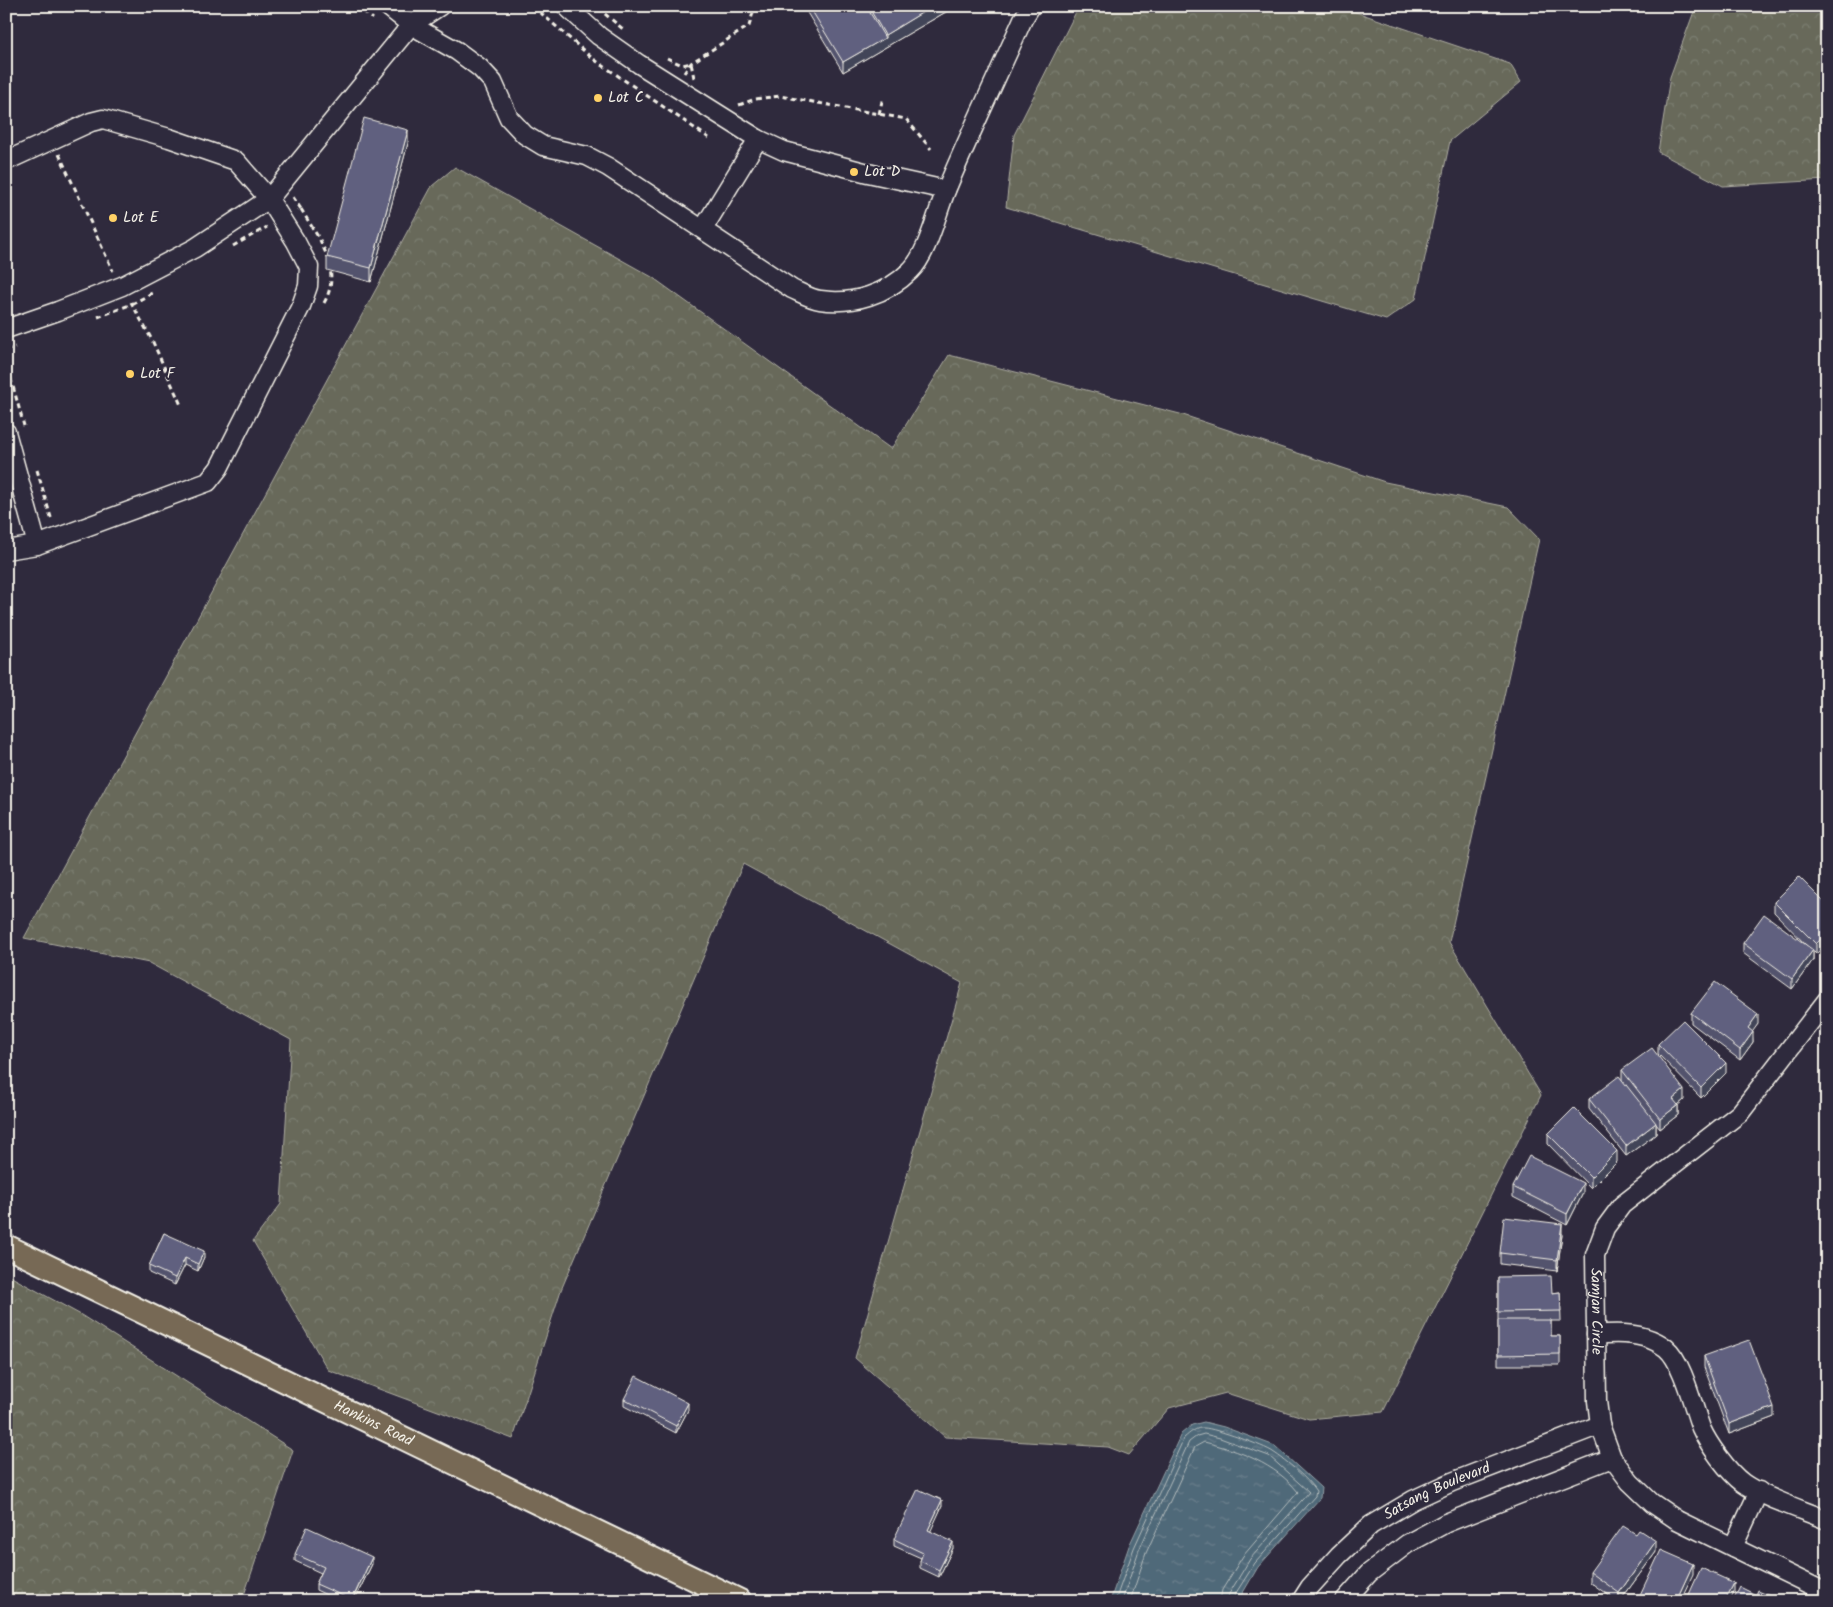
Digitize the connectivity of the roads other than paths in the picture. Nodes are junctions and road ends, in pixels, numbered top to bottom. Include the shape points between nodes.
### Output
1 (387, 6) edge
2 (440, 6) edge
3 (566, 6) edge
4 (1031, 6) edge
5 (412, 25) junction
6 (758, 139) junction
7 (6, 161) edge
8 (946, 190) junction
9 (270, 199) junction
10 (702, 229) junction
11 (6, 329) edge
12 (6, 432) edge
13 (37, 545) junction
14 (6, 550) edge
15 (1827, 1000) edge
16 (6, 1246) edge
17 (1596, 1334) junction
18 (1600, 1425) junction
19 (1612, 1458) junction
20 (1759, 1491) junction
21 (1827, 1520) edge
22 (1733, 1547) junction
23 (1827, 1593) edge
24 (740, 1601) edge
25 (1300, 1601) edge
26 (1344, 1601) edge

1 - 5 street
2 - 5 street
3 - 6 street via 599,36 639,64
4 - 8 street
5 - 9 street
5 - 10 street via 480,68 493,82 509,118 525,135 543,146 587,156 608,167
6 - 8 street via 819,161
6 - 10 street
7 - 9 street via 103,119 236,161
8 - 10 street via 927,244 912,270 879,293 842,302 818,300 792,289
9 - 11 street via 195,248 122,286
9 - 13 street via 309,267 308,286 219,468 208,482
12 - 13 street
13 - 14 street
15 - 17 street, Samjan Circle via 1740,1113 1622,1205 1605,1228 1595,1255
16 - 24 main road, Hankins Road
17 - 18 street, Samjan Circle
17 - 20 street via 1649,1338 1667,1349 1683,1378 1702,1430 1723,1462 1742,1482
18 - 19 street, Samjan Circle
18 - 25 street, Satsang Boulevard via 1413,1500 1371,1525 1339,1555
19 - 22 street, Samjan Circle via 1652,1503 1677,1520
19 - 26 street, Satsang Boulevard via 1446,1524 1415,1540 1369,1573
20 - 21 street
20 - 22 street
22 - 23 street, Samjan Circle

